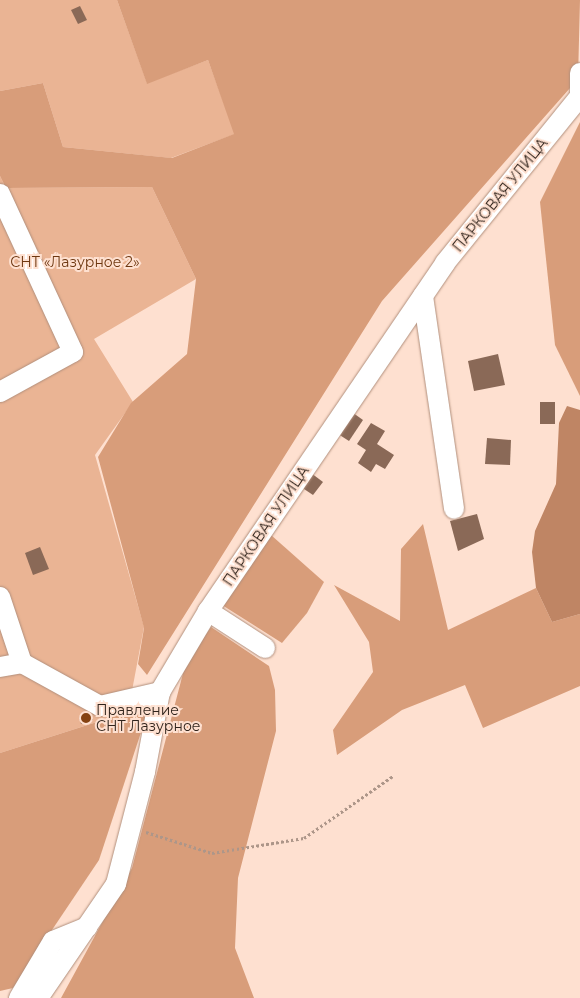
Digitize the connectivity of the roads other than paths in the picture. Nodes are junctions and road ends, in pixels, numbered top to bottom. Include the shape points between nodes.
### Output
1 (580, 73) edge
2 (580, 96) edge
3 (0, 194) edge
4 (423, 296) junction
5 (0, 392) edge
6 (454, 508) dead end
7 (0, 597) edge
8 (208, 611) junction
9 (266, 648) dead end
10 (22, 663) junction
11 (0, 667) edge
12 (160, 692) junction
13 (87, 927) junction
14 (19, 998) edge
15 (38, 998) edge

1 - 2 street
2 - 4 street, ПАРКОВАЯ УЛИЦА via 445,263
3 - 5 street via 73,352
4 - 6 street
4 - 8 street, ПАРКОВАЯ УЛИЦА
7 - 10 street
8 - 9 street
8 - 12 street, ПАРКОВАЯ УЛИЦА
10 - 11 street
10 - 12 street via 100,706
12 - 13 street, ПАРКОВАЯ УЛИЦА via 116,884
13 - 14 street via 53,941
13 - 15 street, ПАРКОВАЯ УЛИЦА

